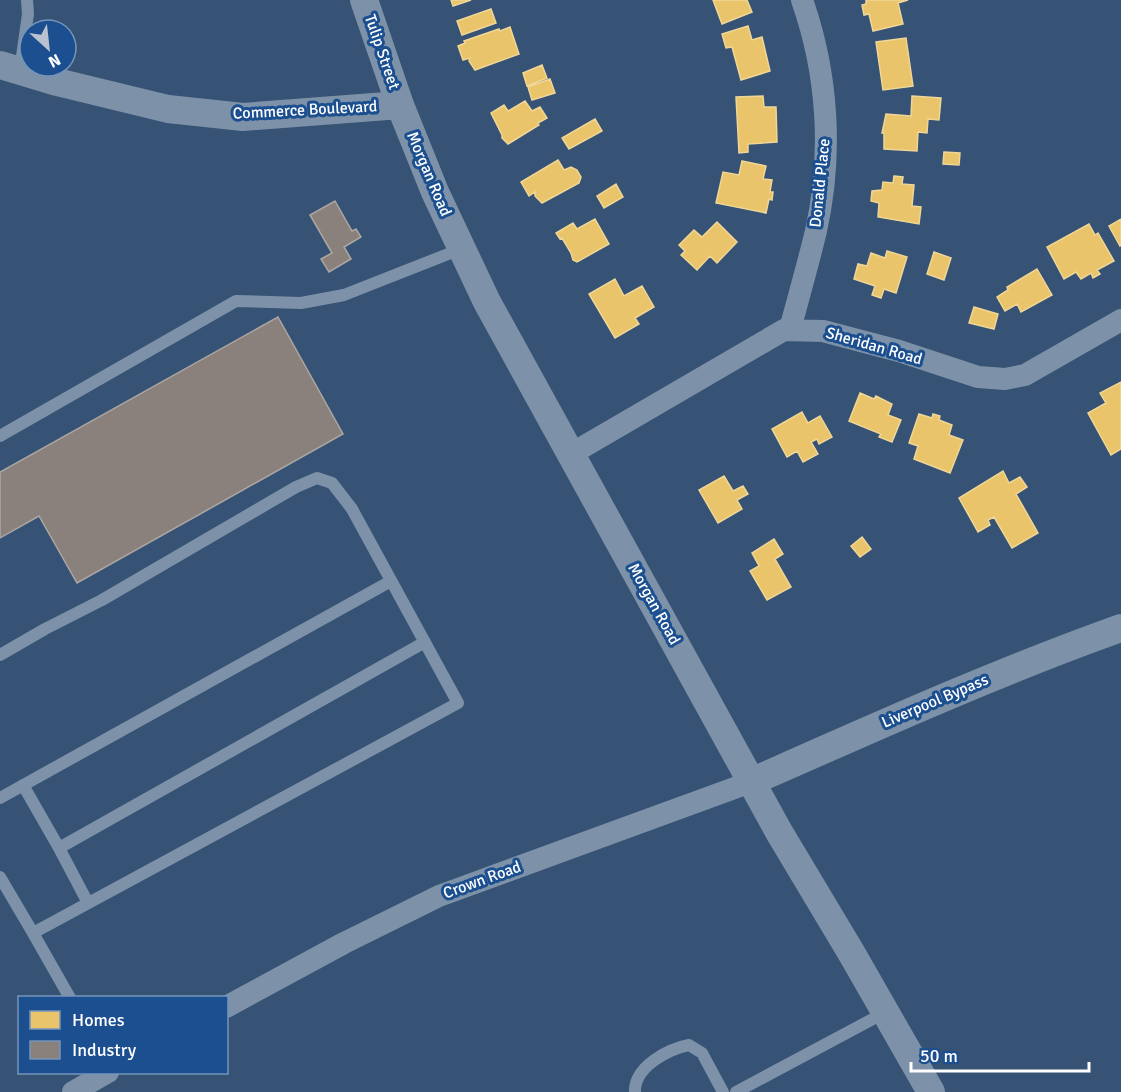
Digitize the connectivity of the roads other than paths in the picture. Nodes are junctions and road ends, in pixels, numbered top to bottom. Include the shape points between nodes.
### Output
1 (27, 0) edge
2 (364, 0) edge
3 (802, 0) edge
4 (10, 68) edge
5 (400, 105) junction
6 (461, 249) junction
7 (1121, 320) edge
8 (790, 329) junction
9 (0, 436) edge
10 (571, 454) junction
11 (391, 581) junction
12 (1121, 628) edge
13 (424, 642) junction
14 (0, 655) edge
15 (751, 782) junction
16 (23, 785) junction
17 (0, 798) edge
18 (59, 848) junction
19 (0, 877) edge
20 (88, 903) junction
21 (33, 933) junction
22 (69, 996) edge
23 (228, 1006) edge
24 (884, 1013) junction
25 (104, 1074) edge
26 (73, 1092) edge
27 (636, 1092) edge
28 (723, 1092) edge
29 (736, 1092) edge
30 (931, 1092) edge

1 - 4 lane via 28,14
2 - 5 street, Tulip Street
3 - 8 street, Donald Place via 816,45 825,98 826,158 816,229
4 - 5 street, Commerce Boulevard via 168,110 243,117
5 - 6 street, Morgan Road
6 - 9 lane via 344,295 301,303 236,301
6 - 10 street, Morgan Road
7 - 8 street, Sheridan Road via 1025,375 1005,379 978,377 823,331
8 - 10 street, Sheridan Road
10 - 15 street, Morgan Road
11 - 13 lane
11 - 14 lane via 352,509 332,483 317,478
11 - 16 lane
12 - 15 street, Liverpool Bypass via 1049,653
13 - 18 lane
13 - 20 lane via 458,703
15 - 23 street, Crown Road via 439,896
15 - 24 street, Morgan Road
16 - 17 lane
16 - 18 lane
18 - 20 lane
19 - 21 lane
20 - 21 lane
21 - 22 lane
24 - 29 lane
24 - 30 street, Morgan Road
25 - 26 street
27 - 28 lane via 635,1083 658,1057 675,1047 689,1045 702,1053

